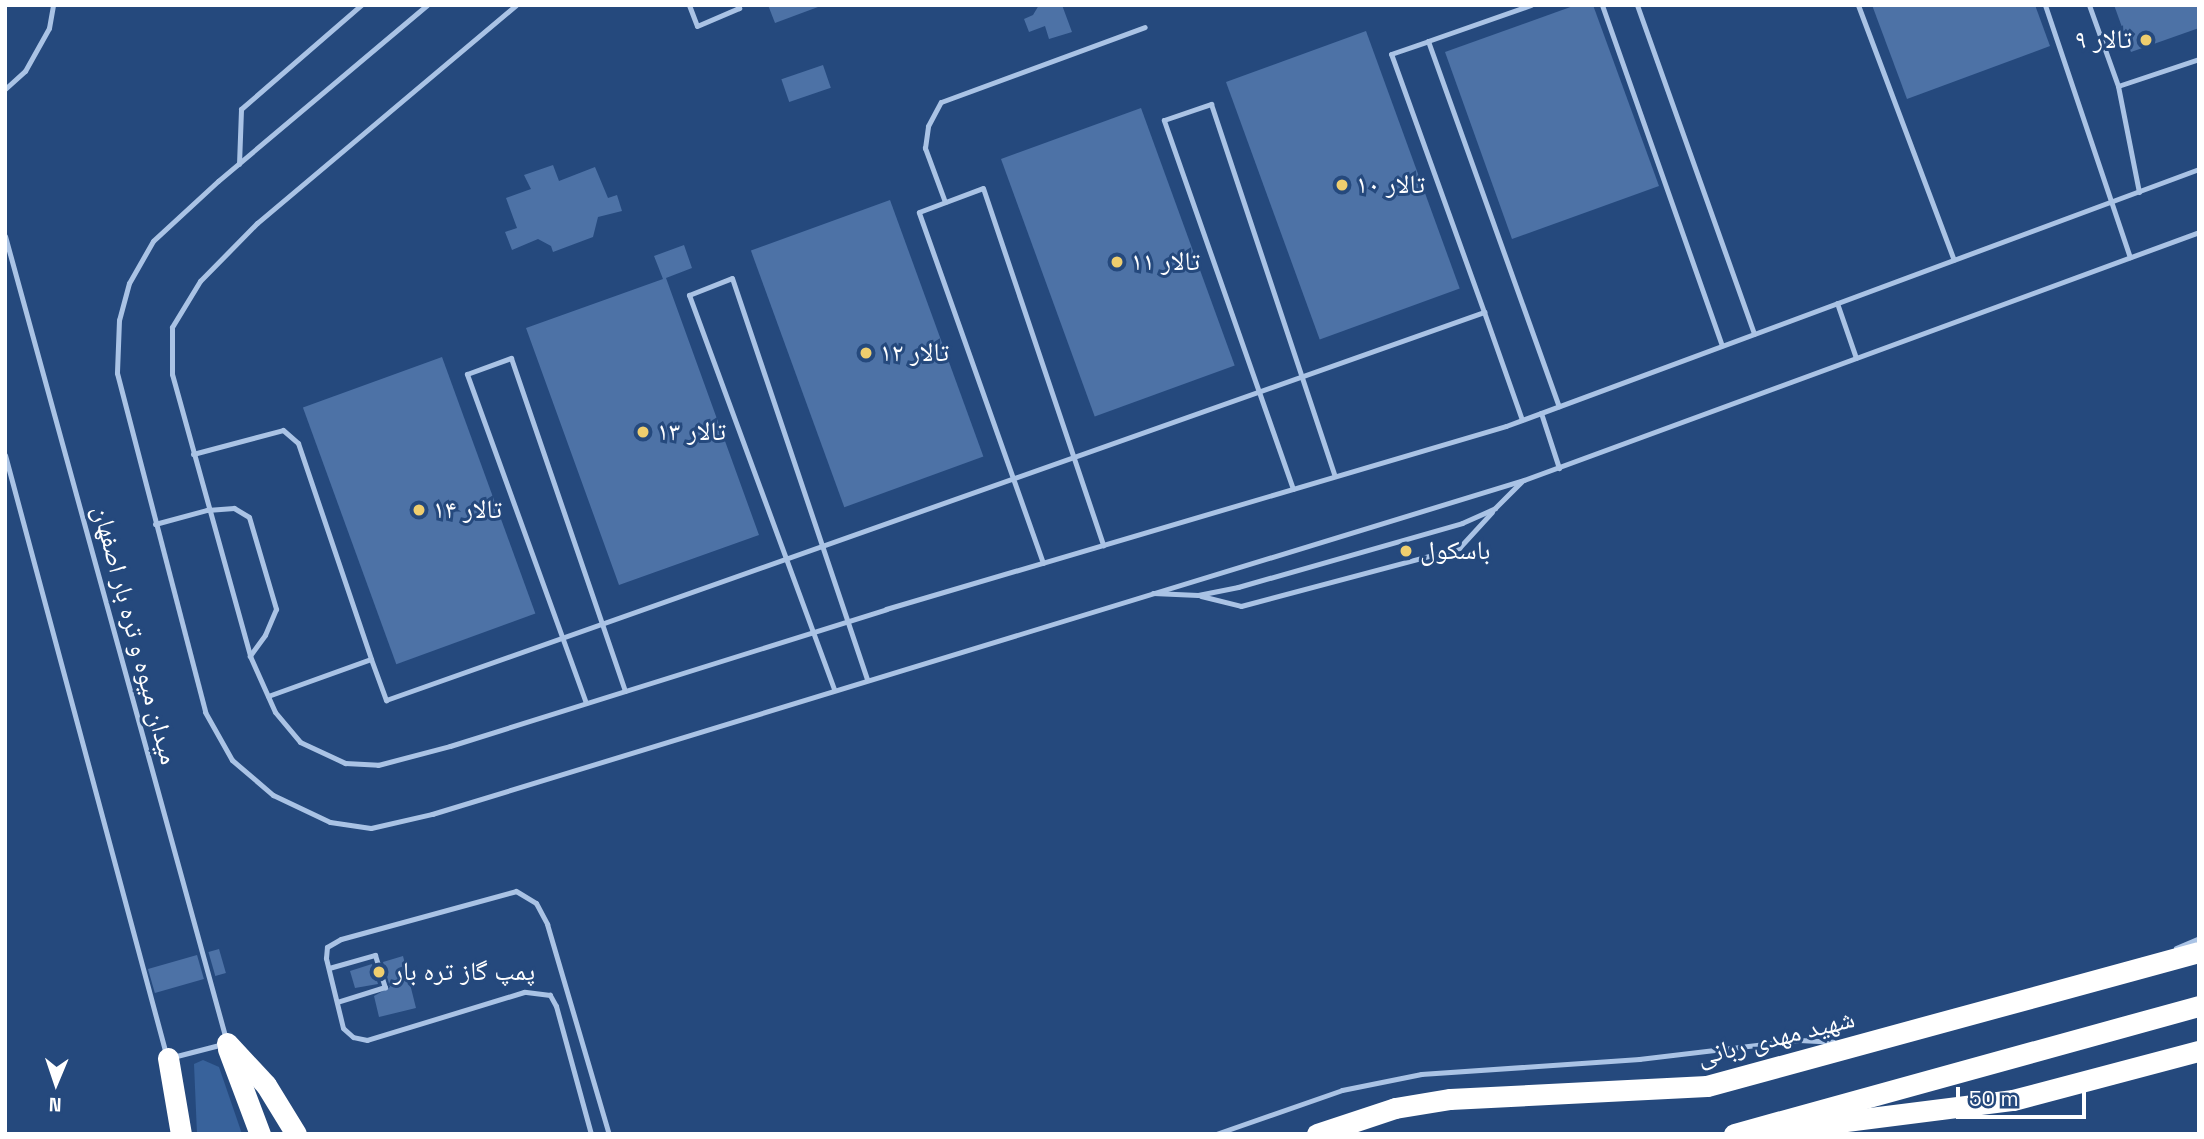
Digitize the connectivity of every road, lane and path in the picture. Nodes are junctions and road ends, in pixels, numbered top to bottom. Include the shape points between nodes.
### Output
1 (53, 5) edge
2 (361, 5) edge
3 (427, 5) edge
4 (516, 5) edge
5 (689, 5) edge
6 (737, 5) edge
7 (1531, 5) edge
8 (1602, 5) edge
9 (1637, 5) edge
10 (1858, 5) edge
11 (2045, 5) edge
12 (2089, 5) edge
13 (1146, 27) dead end
14 (1428, 41) junction
15 (2199, 59) edge
16 (2118, 86) junction
17 (5, 89) edge
18 (239, 164) junction
19 (2199, 169) edge
20 (2139, 192) junction
21 (945, 202) junction
22 (2109, 203) junction
23 (2199, 234) edge
24 (5, 236) edge
25 (2130, 257) junction
26 (1954, 260) junction
27 (1837, 303) junction
28 (1483, 312) junction
29 (1754, 334) junction
30 (1722, 346) junction
31 (1856, 358) junction
32 (1302, 376) junction
33 (1259, 391) junction
34 (1559, 406) junction
35 (1541, 413) junction
36 (1522, 420) junction
37 (193, 454) junction
38 (5, 455) edge
39 (1073, 457) junction
40 (1559, 468) junction
41 (1335, 476) junction
42 (1013, 478) junction
43 (1524, 480) junction
44 (1293, 489) junction
45 (1495, 508) junction
46 (207, 510) junction
47 (155, 524) junction
48 (822, 545) junction
49 (1103, 545) junction
50 (787, 558) junction
51 (1043, 563) junction
52 (1147, 593) junction
53 (1198, 595) junction
54 (848, 621) junction
55 (601, 624) junction
56 (814, 632) junction
57 (562, 637) junction
58 (250, 656) junction
59 (371, 659) junction
60 (867, 679) junction
61 (834, 689) junction
62 (625, 691) junction
63 (268, 696) junction
64 (586, 703) junction
65 (2199, 938) edge
66 (2199, 952) edge
67 (329, 968) junction
68 (2130, 971) junction
69 (337, 1002) junction
70 (2199, 1006) edge
71 (227, 1043) junction
72 (1868, 1045) junction
73 (2199, 1051) edge
74 (168, 1058) junction
75 (1736, 1133) edge
76 (181, 1134) edge
77 (260, 1134) edge
78 (296, 1134) edge
79 (591, 1134) edge
80 (609, 1134) edge
81 (1216, 1134) edge
82 (1317, 1134) edge

1 - 17 lane via 49,28 25,71
2 - 18 lane via 241,109
3 - 18 lane
4 - 37 lane via 257,223 200,281 172,327 172,374
5 - 6 lane via 697,26
7 - 14 lane
8 - 30 lane
9 - 29 lane
10 - 26 lane
11 - 22 lane
12 - 16 lane
13 - 21 lane via 941,102 928,126 925,148
14 - 28 lane via 1391,54
14 - 34 lane
15 - 16 lane
16 - 20 lane
18 - 47 lane via 153,241 129,283 119,320 117,373
19 - 20 lane
20 - 22 lane
21 - 39 lane via 983,188
21 - 42 lane via 919,212
22 - 25 lane
22 - 26 lane
23 - 25 lane
24 - 71 lane, میدان میوه و تره بار اصفهان
25 - 31 lane
26 - 27 lane
27 - 29 lane
27 - 31 lane
28 - 32 lane
28 - 36 lane
29 - 30 lane
30 - 34 lane
31 - 40 lane
32 - 33 lane
32 - 33 lane via 1211,104 1164,120
32 - 41 lane
33 - 39 lane
33 - 44 lane
34 - 35 lane
35 - 36 lane
35 - 40 lane
36 - 41 lane
37 - 46 lane
37 - 59 lane via 283,430 298,443
38 - 74 lane
39 - 42 lane
39 - 49 lane
40 - 43 lane
41 - 44 lane
42 - 48 lane
42 - 51 lane
43 - 45 lane
43 - 52 lane
44 - 49 lane
45 - 53 lane via 1462,523
45 - 53 lane via 1459,548 1241,606
46 - 47 lane
46 - 58 lane
46 - 58 lane via 234,508 249,517 276,609
47 - 61 lane via 205,712 232,760 273,795 330,822 371,828 432,814
48 - 50 lane
48 - 50 lane via 732,278 689,295
48 - 54 lane
49 - 51 lane
50 - 55 lane
50 - 56 lane
51 - 54 lane
52 - 53 lane
52 - 60 lane
54 - 56 lane
54 - 60 lane
55 - 57 lane
55 - 57 lane via 511,358 467,374
55 - 62 lane
56 - 61 lane
56 - 62 lane
57 - 59 lane via 386,700
57 - 64 lane
58 - 63 lane
59 - 63 lane
60 - 61 lane
62 - 64 lane
63 - 64 lane via 300,742 345,763 378,765
65 - 68 lane
66 - 68 highway, شهید مهدی ربانی
67 - 69 lane
67 - 69 lane via 375,955 385,987
67 - 80 lane via 327,947 341,939 516,891 536,903 547,924
68 - 72 highway, شهید مهدی ربانی
69 - 79 lane via 343,1028 353,1037 367,1040 524,992 550,995
70 - 75 highway
71 - 74 lane
71 - 77 highway
71 - 78 highway via 266,1085
72 - 81 lane via 1799,1040 1639,1059 1421,1074 1342,1090
72 - 82 highway, شهید مهدی ربانی via 1707,1086 1450,1100 1395,1108
73 - 75 highway via 2012,1100
74 - 76 highway

